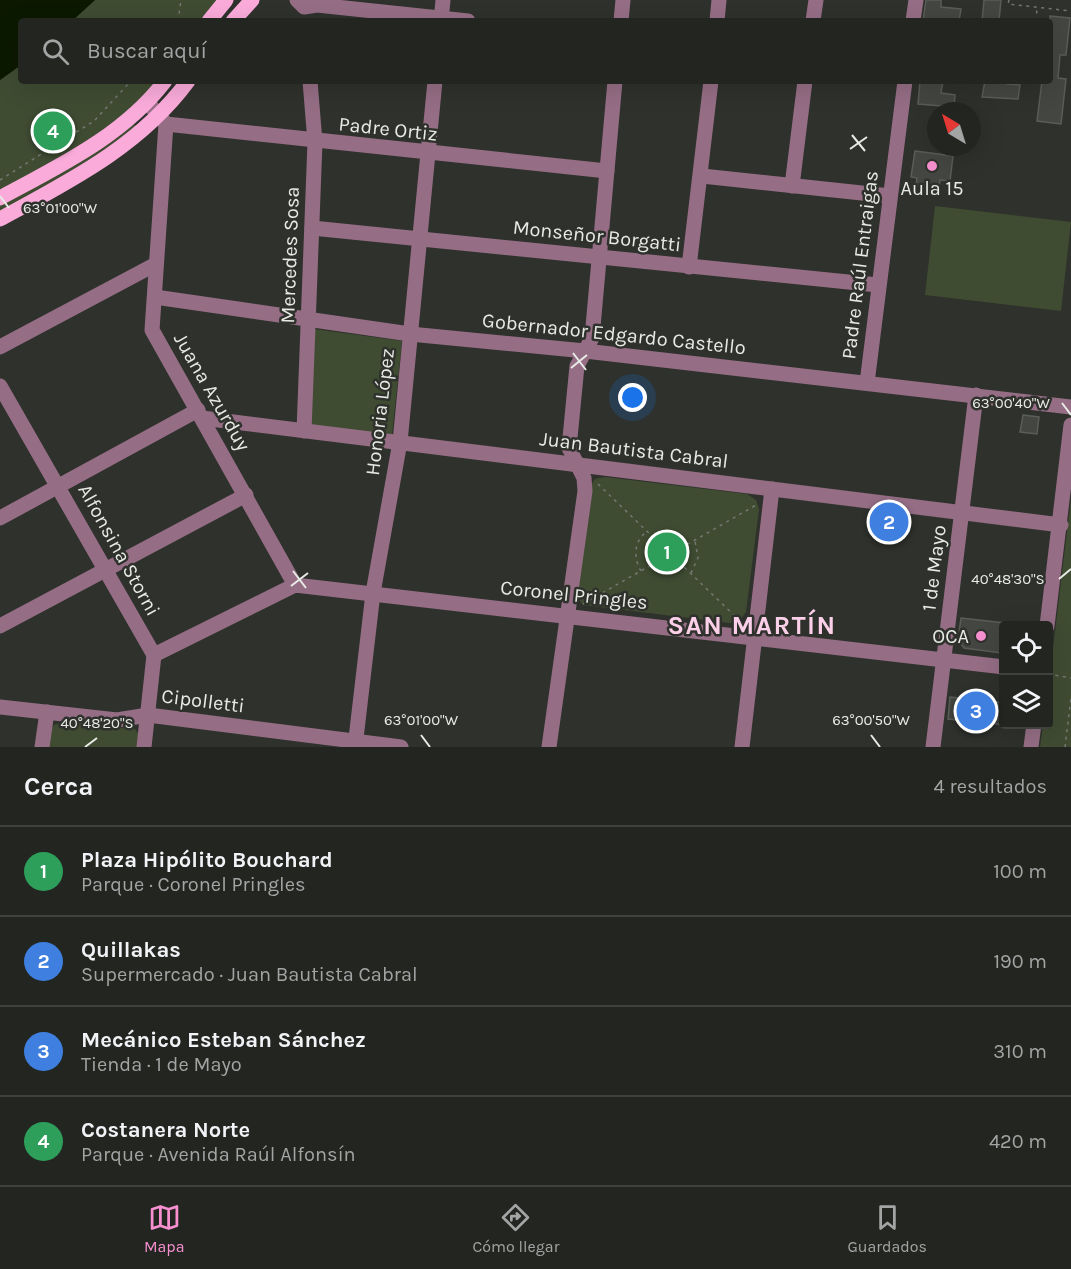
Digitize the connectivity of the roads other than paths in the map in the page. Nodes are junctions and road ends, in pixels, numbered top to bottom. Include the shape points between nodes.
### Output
1 (226, 0) edge
2 (252, 0) edge
3 (443, 0) edge
4 (622, 0) edge
5 (719, 0) edge
6 (816, 0) edge
7 (916, 0) edge
8 (302, 9) edge
9 (211, 18) edge
10 (236, 18) edge
11 (432, 18) edge
12 (441, 18) edge
13 (621, 18) edge
14 (717, 18) edge
15 (813, 18) edge
16 (913, 18) edge
17 (163, 84) edge
18 (186, 84) edge
19 (310, 84) edge
20 (435, 84) edge
21 (615, 84) edge
22 (711, 84) edge
23 (805, 84) edge
24 (905, 84) edge
25 (148, 103) junction
26 (163, 120) junction
27 (315, 142) junction
28 (428, 154) junction
29 (607, 171) junction
30 (702, 176) junction
31 (792, 186) junction
32 (890, 196) junction
33 (0, 198) edge
34 (0, 219) edge
35 (312, 228) junction
36 (419, 239) junction
37 (600, 256) junction
38 (156, 264) junction
39 (689, 267) junction
40 (878, 285) junction
41 (154, 297) junction
42 (308, 321) junction
43 (410, 334) junction
44 (0, 347) edge
45 (585, 351) junction
46 (867, 383) junction
47 (0, 386) edge
48 (976, 394) junction
49 (1071, 406) edge
50 (200, 414) junction
51 (1071, 425) edge
52 (304, 431) junction
53 (400, 442) junction
54 (577, 465) junction
55 (58, 486) junction
56 (771, 493) junction
57 (246, 495) junction
58 (962, 512) junction
59 (0, 518) edge
60 (1061, 525) junction
61 (106, 572) junction
62 (295, 585) junction
63 (373, 593) junction
64 (569, 614) junction
65 (1048, 621) edge
66 (0, 626) edge
67 (755, 637) junction
68 (154, 655) junction
69 (943, 660) junction
70 (999, 667) edge
71 (0, 707) edge
72 (47, 712) junction
73 (148, 715) junction
74 (1033, 729) edge
75 (355, 744) edge
76 (42, 747) edge
77 (144, 747) edge
78 (401, 747) edge
79 (549, 747) edge
80 (741, 747) edge
81 (933, 747) edge
82 (1031, 747) edge

1 - 9 main road
2 - 10 main road
3 - 12 street
4 - 13 street
5 - 14 street
6 - 15 street
7 - 16 street
8 - 11 street via 317,5
17 - 25 main road
18 - 26 main road
19 - 27 street, Mercedes Sosa
20 - 28 street, Honoria López
21 - 29 street
22 - 30 street
23 - 31 street
24 - 32 street, Padre Raúl Entraigas
25 - 26 street
25 - 33 main road via 91,148
26 - 27 street, Padre Ortiz
26 - 34 main road via 93,169
26 - 38 street, Juana Azurduy
27 - 28 street, Padre Ortiz
27 - 35 street, Mercedes Sosa
28 - 29 street, Padre Ortiz
28 - 36 street, Honoria López
29 - 37 street
30 - 31 street
30 - 39 street
31 - 32 street
32 - 40 street, Padre Raúl Entraigas
35 - 36 street, Monseñor Borgatti
35 - 42 street, Mercedes Sosa
36 - 37 street, Monseñor Borgatti
36 - 43 street, Honoria López
37 - 39 street, Monseñor Borgatti
37 - 45 street via 592,338
38 - 41 street, Juana Azurduy
38 - 44 street
39 - 40 street, Monseñor Borgatti
40 - 46 street, Padre Raúl Entraigas
41 - 42 street, Gobernador Edgardo Castello
41 - 50 street, Juana Azurduy via 152,330
42 - 43 street, Gobernador Edgardo Castello
42 - 52 street, Mercedes Sosa
43 - 45 street, Gobernador Edgardo Castello
43 - 53 street, Honoria López
45 - 46 street, Gobernador Edgardo Castello
45 - 54 street via 577,366 569,448
46 - 48 street, Gobernador Edgardo Castello
47 - 55 street, Alfonsina Storni
48 - 49 street, Gobernador Edgardo Castello
48 - 58 street, 1 de Mayo
50 - 52 street, Juan Bautista Cabral
50 - 55 street
50 - 57 street, Juana Azurduy
51 - 60 street
52 - 53 street, Juan Bautista Cabral
53 - 54 street, Juan Bautista Cabral
53 - 63 street, Honoria López
54 - 56 street, Juan Bautista Cabral
54 - 64 street via 585,491
55 - 59 street
55 - 61 street, Alfonsina Storni
56 - 58 street, Juan Bautista Cabral
56 - 67 street
57 - 61 street
57 - 62 street, Juana Azurduy
58 - 60 street, Juan Bautista Cabral
58 - 69 street, 1 de Mayo
60 - 65 street
61 - 66 street
61 - 68 street, Alfonsina Storni
62 - 63 street, Coronel Pringles
62 - 68 street
63 - 64 street, Coronel Pringles
63 - 75 street, Honoria López
64 - 67 street, Coronel Pringles
64 - 79 street
67 - 69 street, Coronel Pringles
67 - 80 street
68 - 73 street
69 - 70 street, Coronel Pringles
69 - 81 street, 1 de Mayo
71 - 72 street, Cipolletti
72 - 73 street, Cipolletti via 117,720
72 - 76 street
73 - 75 street, Cipolletti
73 - 77 street
74 - 82 street
75 - 78 street, Cipolletti

